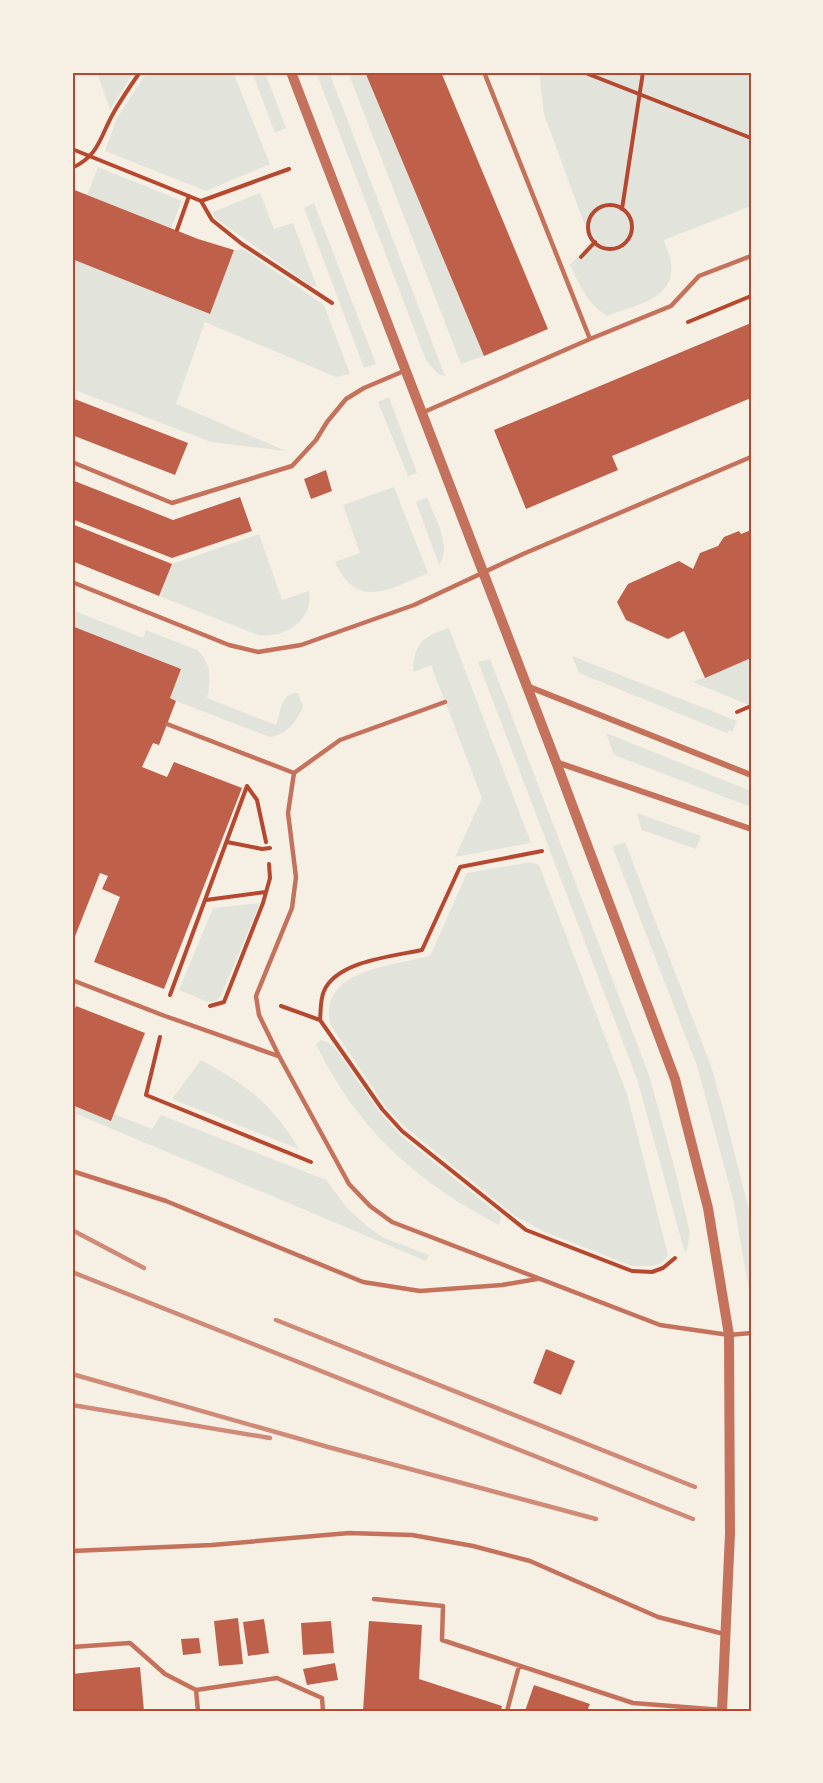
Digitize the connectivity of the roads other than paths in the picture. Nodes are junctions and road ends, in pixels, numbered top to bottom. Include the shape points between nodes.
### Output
1 (291, 72) edge
2 (484, 72) edge
3 (751, 256) edge
4 (590, 339) junction
5 (405, 371) junction
6 (421, 413) junction
7 (751, 457) edge
8 (72, 462) edge
9 (482, 574) junction
10 (72, 582) edge
11 (527, 686) junction
12 (445, 702) dead end
13 (167, 724) dead end
14 (556, 762) junction
15 (294, 773) junction
16 (751, 776) edge
17 (751, 829) edge
18 (72, 980) edge
19 (279, 1056) junction
20 (72, 1171) edge
21 (539, 1278) junction
22 (751, 1333) edge
23 (729, 1335) junction
24 (72, 1551) edge
25 (374, 1599) dead end
26 (726, 1635) junction
27 (72, 1647) edge
28 (519, 1666) junction
29 (196, 1690) junction
30 (722, 1710) edge
31 (198, 1711) edge
32 (323, 1711) edge
33 (507, 1711) edge

1 - 5 street
2 - 4 lane
3 - 4 lane via 699,276 671,306
4 - 6 lane
5 - 6 street
5 - 8 lane via 346,399 292,466 172,503
6 - 9 street
7 - 9 lane
9 - 10 lane via 343,632 301,645 258,652 230,645
9 - 11 street
11 - 14 street
11 - 16 street
12 - 15 lane via 340,740
13 - 15 lane
14 - 17 street
14 - 23 street via 675,1079 708,1208
15 - 19 lane via 288,813 296,877 292,908 256,996 259,1015
18 - 19 lane
19 - 21 lane via 349,1184 370,1206 392,1222
20 - 21 lane via 166,1201 363,1282 420,1291
21 - 23 lane via 660,1325
22 - 23 lane
23 - 26 street
24 - 26 lane via 201,1546 349,1533 412,1535 530,1561 658,1617
25 - 28 lane via 443,1606 442,1640
26 - 30 street
27 - 29 lane via 130,1642 165,1674
28 - 30 lane via 633,1703
28 - 33 lane
29 - 31 lane
29 - 32 lane via 277,1678 322,1698

